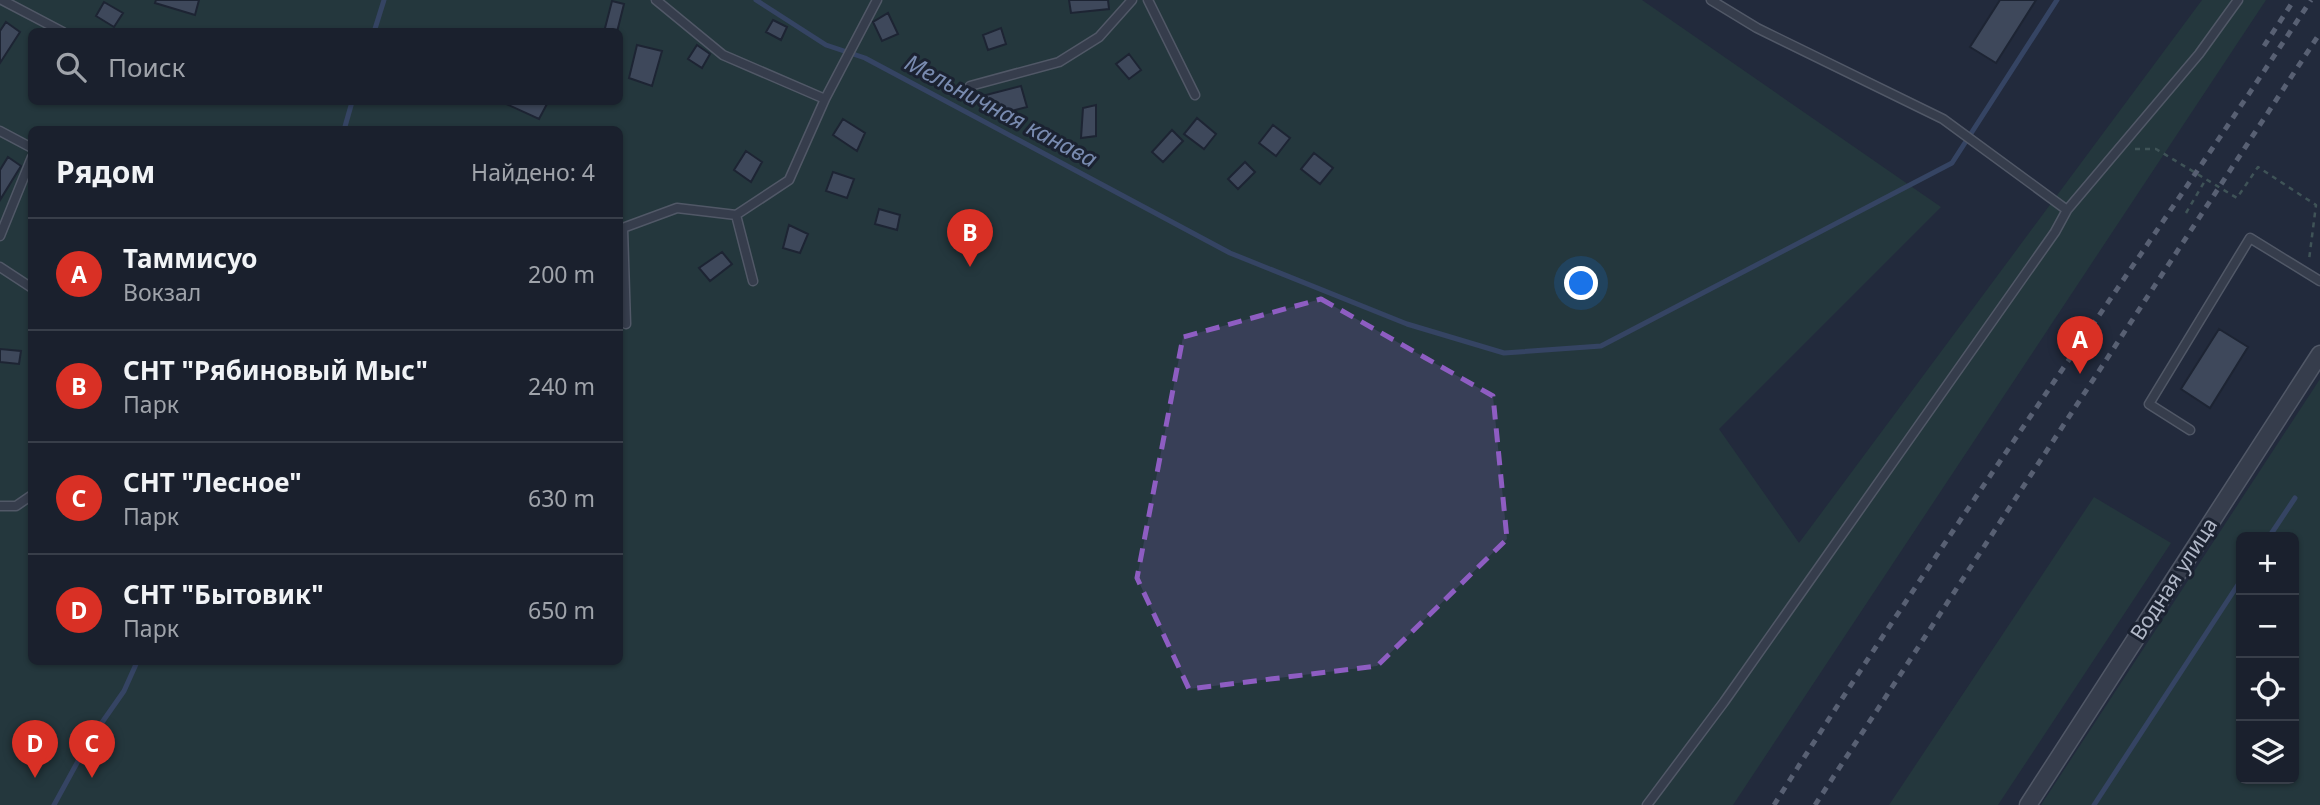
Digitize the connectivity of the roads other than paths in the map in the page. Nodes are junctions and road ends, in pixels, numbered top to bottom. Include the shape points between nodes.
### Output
1 (2, 0) edge
2 (656, 0) edge
3 (877, 0) edge
4 (1132, 0) edge
5 (1149, 0) edge
6 (1711, 0) edge
7 (2238, 0) edge
8 (55, 28) edge
9 (970, 86) dead end
10 (1195, 95) dead end
11 (825, 99) junction
12 (0, 131) edge
13 (28, 146) edge
14 (28, 167) edge
15 (2067, 210) junction
16 (736, 215) junction
17 (623, 227) edge
18 (0, 236) edge
19 (623, 266) edge
20 (0, 267) edge
21 (753, 281) dead end
22 (2320, 281) edge
23 (28, 285) edge
24 (626, 324) dead end
25 (2320, 354) edge
26 (2190, 430) dead end
27 (28, 498) edge
28 (0, 506) edge
29 (1647, 805) edge
30 (2028, 805) edge

1 - 8 lane
2 - 11 lane via 723,55
3 - 11 lane
4 - 9 lane via 1100,37 1059,62
5 - 10 lane
6 - 15 lane via 1943,120
7 - 15 lane via 2199,54
11 - 16 lane via 789,180
12 - 13 lane
14 - 18 lane
15 - 29 lane via 1724,702
16 - 17 lane via 677,208
16 - 21 lane
19 - 24 lane
20 - 23 lane
22 - 26 lane via 2250,238 2149,404
25 - 30 street, Водная улица
27 - 28 lane via 16,506

